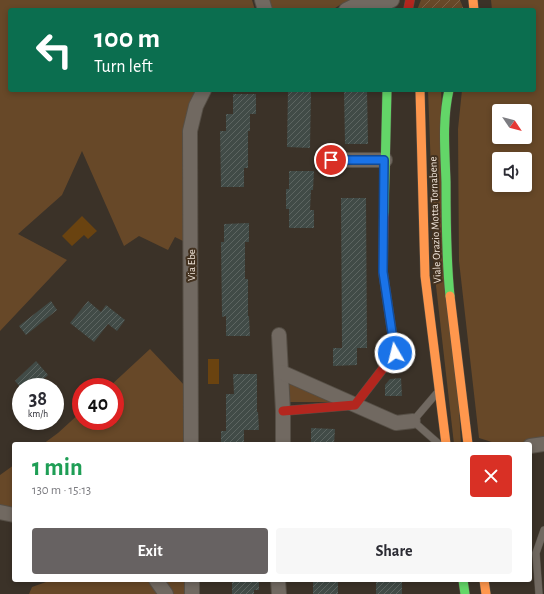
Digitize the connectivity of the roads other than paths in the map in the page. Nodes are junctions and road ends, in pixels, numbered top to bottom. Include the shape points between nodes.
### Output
1 (392, 0) edge
2 (350, 8) edge
3 (203, 92) edge
4 (387, 92) edge
5 (420, 92) edge
6 (448, 92) edge
7 (331, 160) dead end
8 (384, 160) junction
9 (279, 336) dead end
10 (281, 372) junction
11 (439, 390) junction
12 (355, 405) junction
13 (283, 411) junction
14 (413, 421) junction
15 (465, 422) junction
16 (191, 442) edge
17 (283, 442) edge
18 (437, 442) edge
19 (446, 442) edge
20 (468, 442) edge
21 (477, 442) edge
22 (544, 444) edge
23 (532, 446) edge
24 (0, 512) edge
25 (12, 515) edge
26 (544, 530) edge
27 (533, 553) edge
28 (157, 582) edge
29 (192, 582) edge
30 (278, 582) edge
31 (463, 582) edge
32 (484, 582) edge
33 (166, 594) edge
34 (192, 594) edge
35 (279, 594) edge
36 (465, 594) edge
37 (486, 594) edge
38 (539, 594) edge

1 - 2 street via 358,4
3 - 16 street, Via Ebe via 196,106 190,131
4 - 8 main road
5 - 11 main road, Viale Orazio Motta Tornabene via 424,276
6 - 15 main road, Viale Orazio Motta Tornabene via 445,136 447,270
7 - 8 street
8 - 12 main road via 383,272 395,353
9 - 10 street
10 - 12 street
10 - 13 street
11 - 14 lane
11 - 19 main road, Viale Orazio Motta Tornabene
12 - 13 main road
12 - 14 street via 396,422
13 - 17 street
14 - 18 lane
15 - 20 main road, Viale Orazio Motta Tornabene
15 - 21 street via 472,438
22 - 23 street
24 - 25 street
26 - 27 lane
27 - 38 lane
28 - 33 street
29 - 34 street
30 - 35 street
31 - 36 main road
32 - 37 main road

